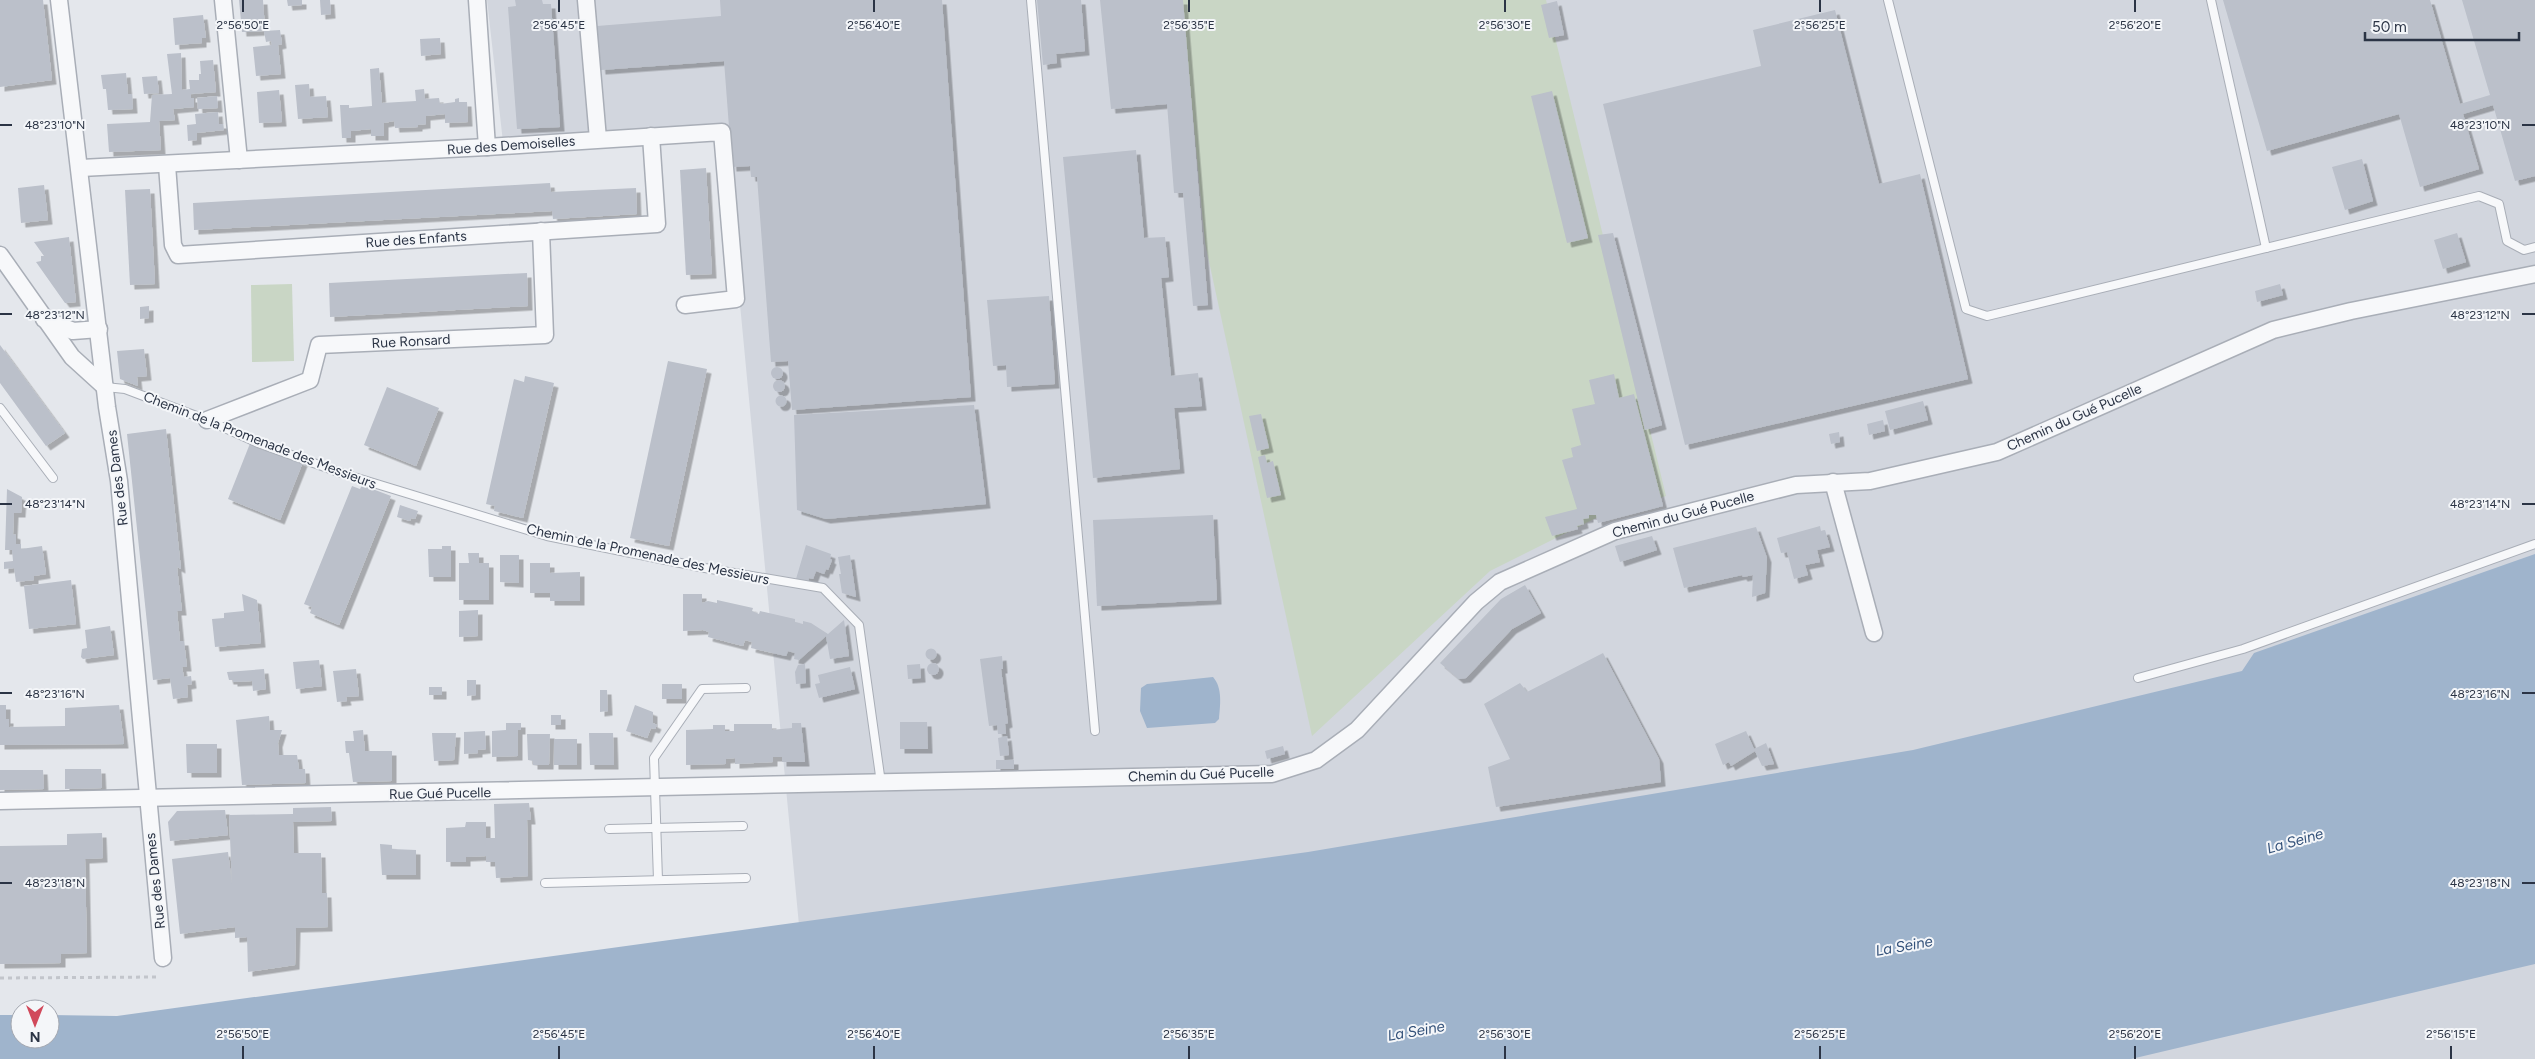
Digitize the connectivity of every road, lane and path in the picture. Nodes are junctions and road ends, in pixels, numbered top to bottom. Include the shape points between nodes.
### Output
1 (59, 0) edge
2 (223, 0) edge
3 (477, 0) edge
4 (586, 0) edge
5 (1031, 0) edge
6 (1888, 0) edge
7 (2211, 0) edge
8 (651, 136) junction
9 (598, 139) junction
10 (487, 147) junction
11 (239, 160) junction
12 (168, 165) junction
13 (81, 168) junction
14 (540, 231) junction
15 (2535, 247) edge
16 (2266, 248) junction
17 (0, 255) edge
18 (2535, 274) edge
19 (685, 305) dead end
20 (44, 319) junction
21 (99, 329) junction
22 (105, 387) junction
23 (0, 408) edge
24 (207, 420) junction
25 (53, 478) dead end
26 (1833, 482) junction
27 (2535, 544) edge
28 (1874, 633) dead end
29 (2138, 678) dead end
30 (746, 688) dead end
31 (1095, 731) dead end
32 (881, 783) junction
33 (655, 788) junction
34 (148, 798) junction
35 (0, 801) edge
36 (743, 826) dead end
37 (656, 828) junction
38 (609, 829) dead end
39 (746, 878) dead end
40 (658, 880) junction
41 (545, 883) dead end
42 (163, 958) joint
43 (0, 978) edge

1 - 13 street, Rue des Dames
2 - 11 street
3 - 10 street
4 - 9 street
5 - 31 lane
6 - 16 lane via 1966,310 1987,316
7 - 16 lane
8 - 9 street, Rue des Demoiselles
8 - 14 street, Rue des Enfants via 657,224
8 - 19 street, Rue des Demoiselles via 722,132 736,299
9 - 10 street, Rue des Demoiselles
10 - 11 street, Rue des Demoiselles
11 - 12 street, Rue des Demoiselles
12 - 13 street, Rue des Demoiselles
12 - 14 street, Rue des Enfants via 173,245 178,255
13 - 21 street, Rue des Dames
14 - 24 street, Rue Ronsard via 546,335 319,345 310,380
15 - 16 lane via 2524,250 2507,241 2498,204 2479,196
17 - 20 street
18 - 26 street, Chemin du Gué Pucelle via 2273,330 1997,452 1870,481
20 - 21 street via 74,331
20 - 22 street via 72,357
21 - 22 street, Rue des Dames
22 - 24 lane, Chemin de la Promenade des Messieurs via 125,389
22 - 34 street, Rue des Dames via 119,481
23 - 25 lane
24 - 32 lane, Chemin de la Promenade des Messieurs via 258,443 344,474 547,536 823,588 859,625
26 - 28 street
26 - 32 street, Chemin du Gué Pucelle via 1796,485 1615,531 1500,582 1476,602 1357,730 1316,760 1272,774
27 - 29 lane via 2243,649
30 - 33 lane via 702,688 656,753
32 - 33 street, Rue Gué Pucelle
33 - 34 street, Rue Gué Pucelle
33 - 37 lane
34 - 35 street, Rue Gué Pucelle
34 - 42 street, Rue des Dames
36 - 37 lane
37 - 38 lane
37 - 40 lane
39 - 40 lane
40 - 41 lane
42 - 43 path via 165,977

